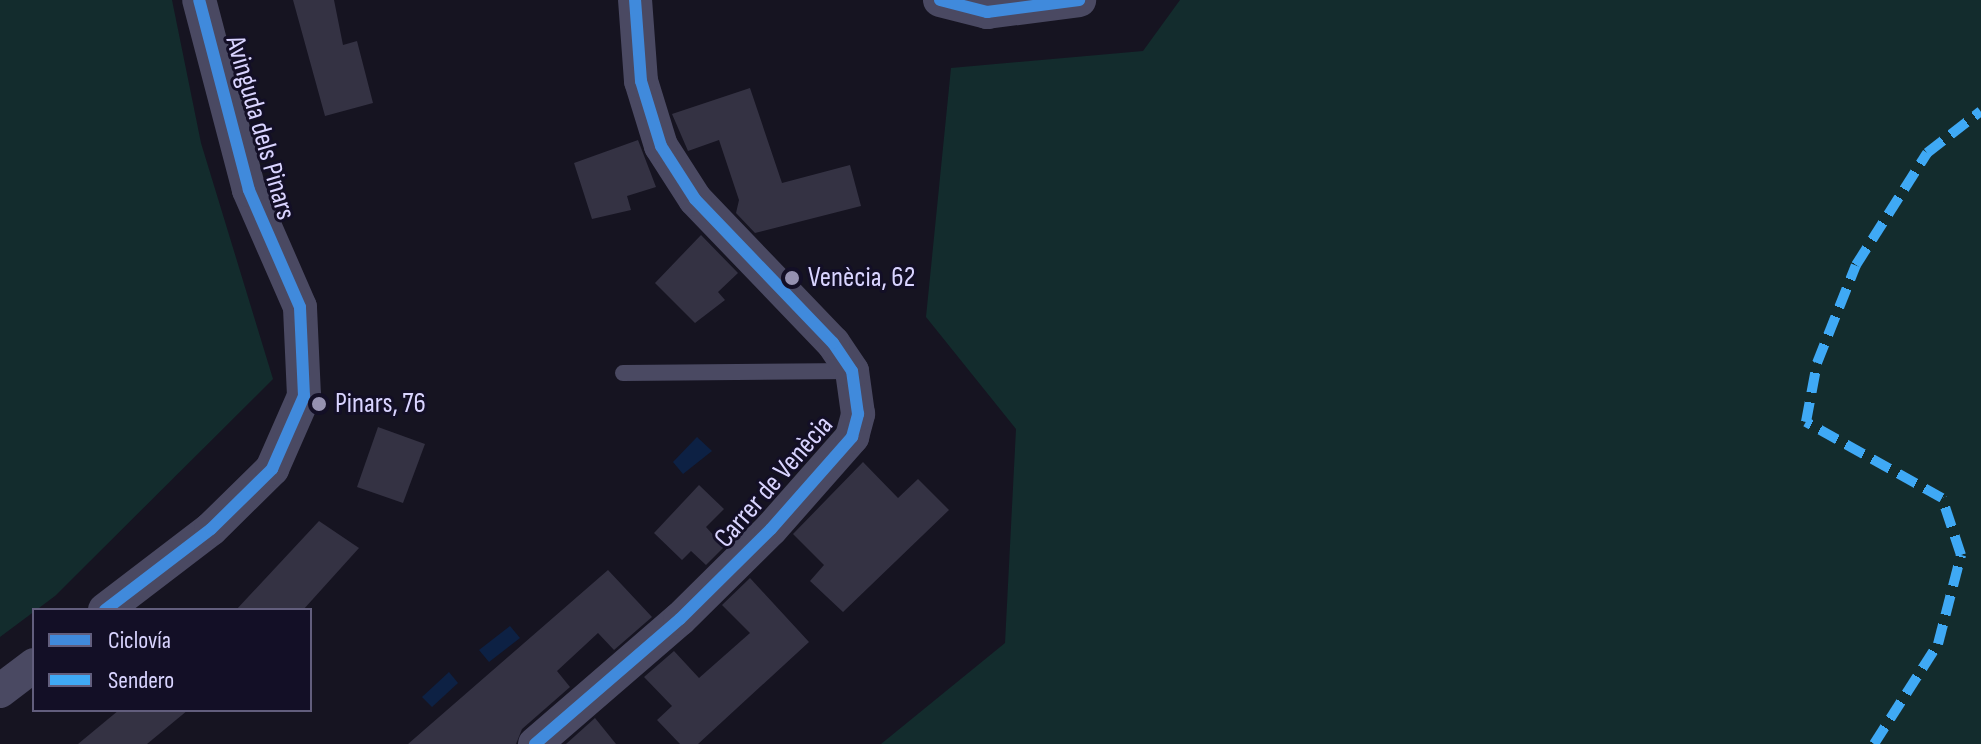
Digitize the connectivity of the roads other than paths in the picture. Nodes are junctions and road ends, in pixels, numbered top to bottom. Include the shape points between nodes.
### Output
1 (199, 0) edge
2 (635, 0) edge
3 (940, 0) edge
4 (1079, 0) edge
5 (852, 371) junction
6 (623, 373) dead end
7 (108, 608) edge
8 (32, 667) edge
9 (0, 691) edge
10 (535, 744) edge

1 - 7 street, Avinguda dels Pinars via 249,190 300,307 304,396 272,469 211,529
2 - 5 street via 641,81 661,146 695,199
3 - 4 street via 987,12
5 - 6 lane
5 - 10 street, Carrer de Venècia via 858,414 852,437 680,619
8 - 9 street

